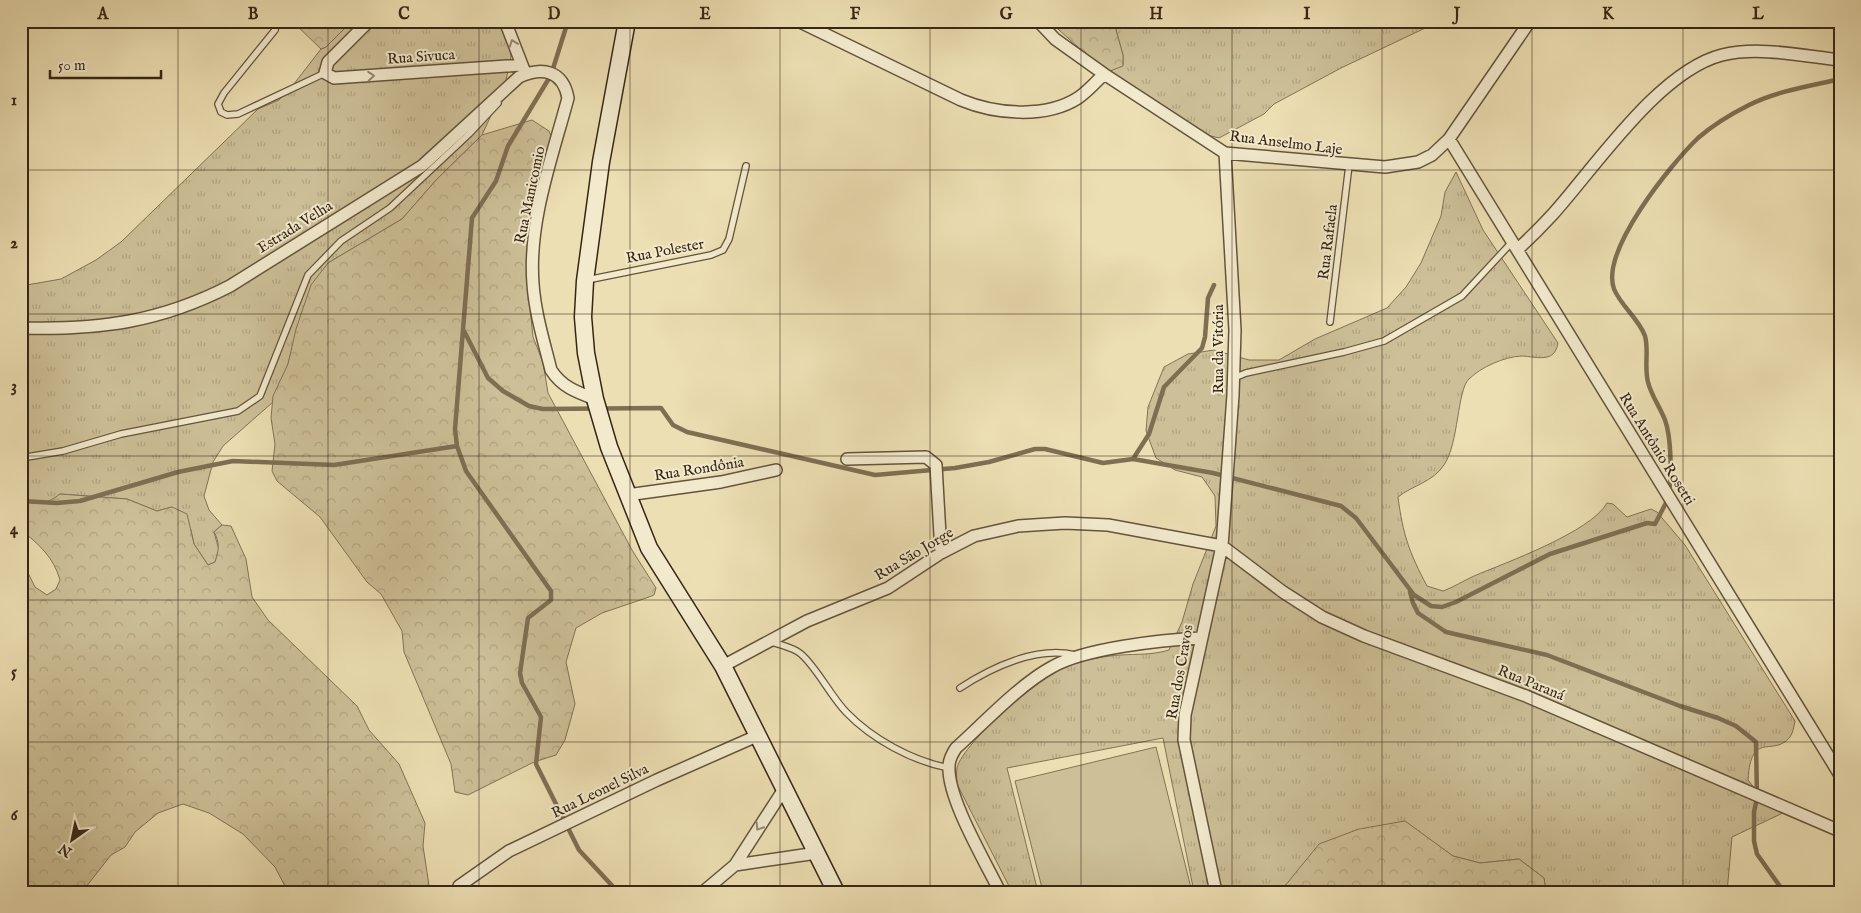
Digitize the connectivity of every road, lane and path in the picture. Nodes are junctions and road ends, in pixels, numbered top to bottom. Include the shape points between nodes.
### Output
1 (369, 21) edge
2 (505, 21) edge
3 (627, 21) edge
4 (798, 21) edge
5 (1038, 21) edge
6 (1530, 21) edge
7 (275, 30) dead end
8 (1840, 60) edge
9 (523, 69) junction
10 (548, 72) joint
11 (325, 73) junction
12 (1104, 74) junction
13 (1449, 139) junction
14 (1225, 153) junction
15 (1349, 165) junction
16 (746, 166) dead end
17 (1516, 245) junction
18 (585, 281) junction
19 (1330, 322) dead end
20 (21, 328) edge
21 (1233, 378) junction
22 (595, 398) junction
23 (21, 458) edge
24 (847, 459) dead end
25 (776, 470) dead end
26 (627, 495) junction
27 (1222, 546) junction
28 (941, 553) junction
29 (1201, 638) junction
30 (767, 641) junction
31 (1080, 656) junction
32 (723, 666) junction
33 (960, 688) dead end
34 (759, 735) junction
35 (948, 768) junction
36 (1840, 775) edge
37 (784, 790) junction
38 (1840, 831) edge
39 (818, 853) junction
40 (736, 865) junction
41 (459, 886) dead end
42 (711, 889) edge
43 (836, 892) edge
44 (1000, 892) edge
45 (1216, 892) edge

1 - 11 street via 328,62
9 -> 2 street
3 - 18 main road via 601,162
4 - 12 street via 961,100 985,108 1050,110 1078,98
5 - 12 street, Rua Anselmo Laje via 1055,39
6 - 13 street, Rua Anselmo Laje
7 - 11 lane via 224,93 218,104 221,112 238,114
8 - 17 street via 1757,52 1724,55 1700,62 1644,110 1553,214
9 - 10 street, Estrada Velha
11 -> 9 street, Rua Sivuca via 334,78
9 - 20 street, Estrada Velha via 422,166 230,286 170,312 99,327
9 - 23 lane via 469,134 390,208 341,242 308,275 260,396 238,411
10 - 22 street, Rua Manicomio via 566,84 568,98 538,213 532,246 533,285 550,370 570,389
12 - 14 street, Rua Anselmo Laje
13 - 15 street, Rua Anselmo Laje via 1418,162 1385,167
13 - 17 street, Rua Antônio Rosetti
14 - 15 street, Rua Anselmo Laje
14 - 21 street, Rua da Vitória via 1235,330
15 - 19 lane, Rua Rafaela
16 - 18 lane, Rua Polester via 729,239 723,250
17 - 21 lane via 1462,296 1384,341 1246,372
17 - 36 street, Rua Antônio Rosetti
18 - 22 main road via 586,353
21 - 27 street, Rua da Vitória
22 - 26 main road
24 - 28 street via 931,459 936,465
25 - 26 street, Rua Rondônia via 721,482
26 - 32 main road via 649,548
27 - 28 street, Rua São Jorge via 1108,525 1065,523 1018,526 974,536
27 - 29 street, Rua dos Cravos
27 - 38 street, Rua Paraná via 1322,617 1364,636 1526,696
28 - 30 street, Rua São Jorge via 888,588
29 - 31 street via 1165,640
29 - 45 street, Rua dos Cravos via 1185,715 1184,740
30 - 32 street, Rua São Jorge
30 - 35 lane via 801,654 846,712 863,727 922,761
31 - 33 lane via 1067,653 1014,661 984,673
31 - 35 street via 1052,666 1036,678 956,748
32 - 34 main road
34 - 37 main road
34 - 41 street, Rua Leonel Silva via 509,851
35 - 44 street via 957,803
37 - 39 main road
37 -> 40 street
39 - 40 street
39 - 43 main road
40 - 42 street

